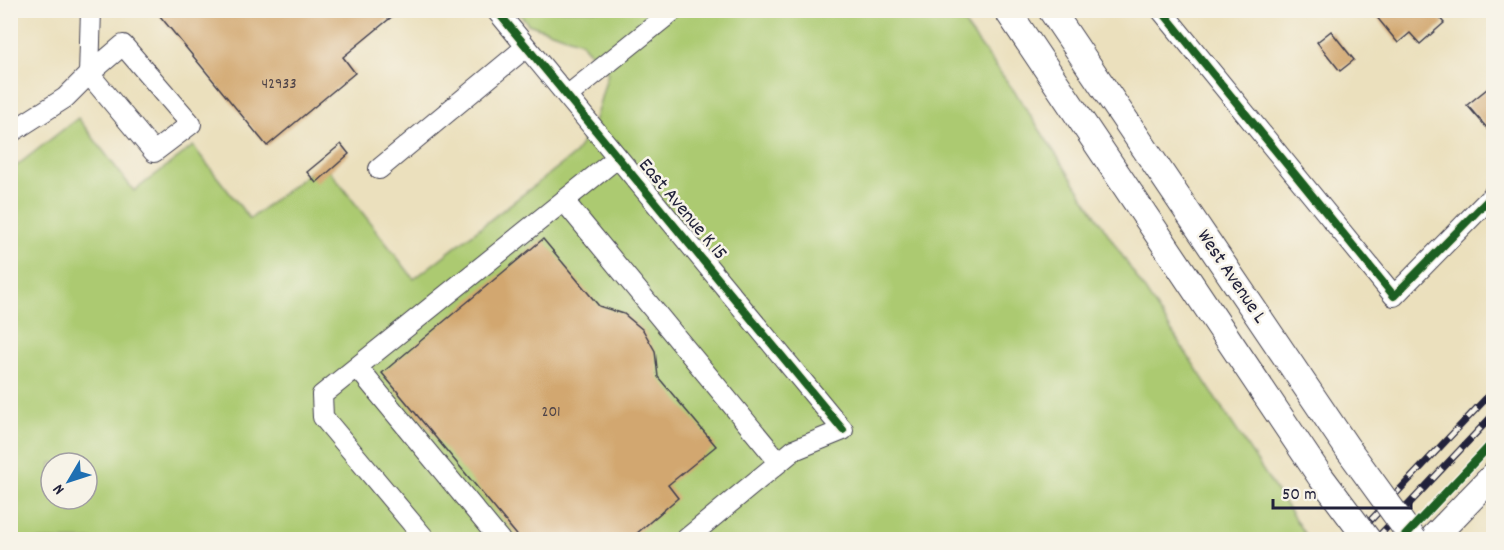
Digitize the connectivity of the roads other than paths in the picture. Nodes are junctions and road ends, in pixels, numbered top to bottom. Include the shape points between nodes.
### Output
1 (92, 10) edge
2 (496, 10) edge
3 (674, 10) edge
4 (1007, 10) edge
5 (1052, 10) edge
6 (1161, 10) edge
7 (526, 47) junction
8 (89, 74) junction
9 (567, 96) junction
10 (10, 133) edge
11 (617, 158) junction
12 (379, 169) dead end
13 (1494, 194) edge
14 (564, 201) junction
15 (357, 367) junction
16 (779, 462) junction
17 (1494, 475) edge
18 (426, 540) edge
19 (500, 540) edge
20 (685, 540) edge
21 (1368, 540) edge
22 (1414, 540) edge
23 (1431, 540) edge

1 - 8 street
2 - 7 street, East Avenue K 15
3 - 9 street
4 - 21 main road, West Avenue L, bridge via 1320,476
5 - 22 main road, West Avenue L, bridge via 1348,449
6 - 13 street via 1394,296
7 - 9 street, East Avenue K 15
7 - 12 street
8 - 8 street via 154,152 191,124 123,45
8 - 10 street via 64,98
9 - 11 street, East Avenue K 15
11 - 14 street
11 - 16 street, East Avenue K 15 via 843,430 794,450
14 - 15 street
14 - 16 street
15 - 18 street via 322,395 323,417
15 - 19 street
16 - 20 street
17 - 23 main road

